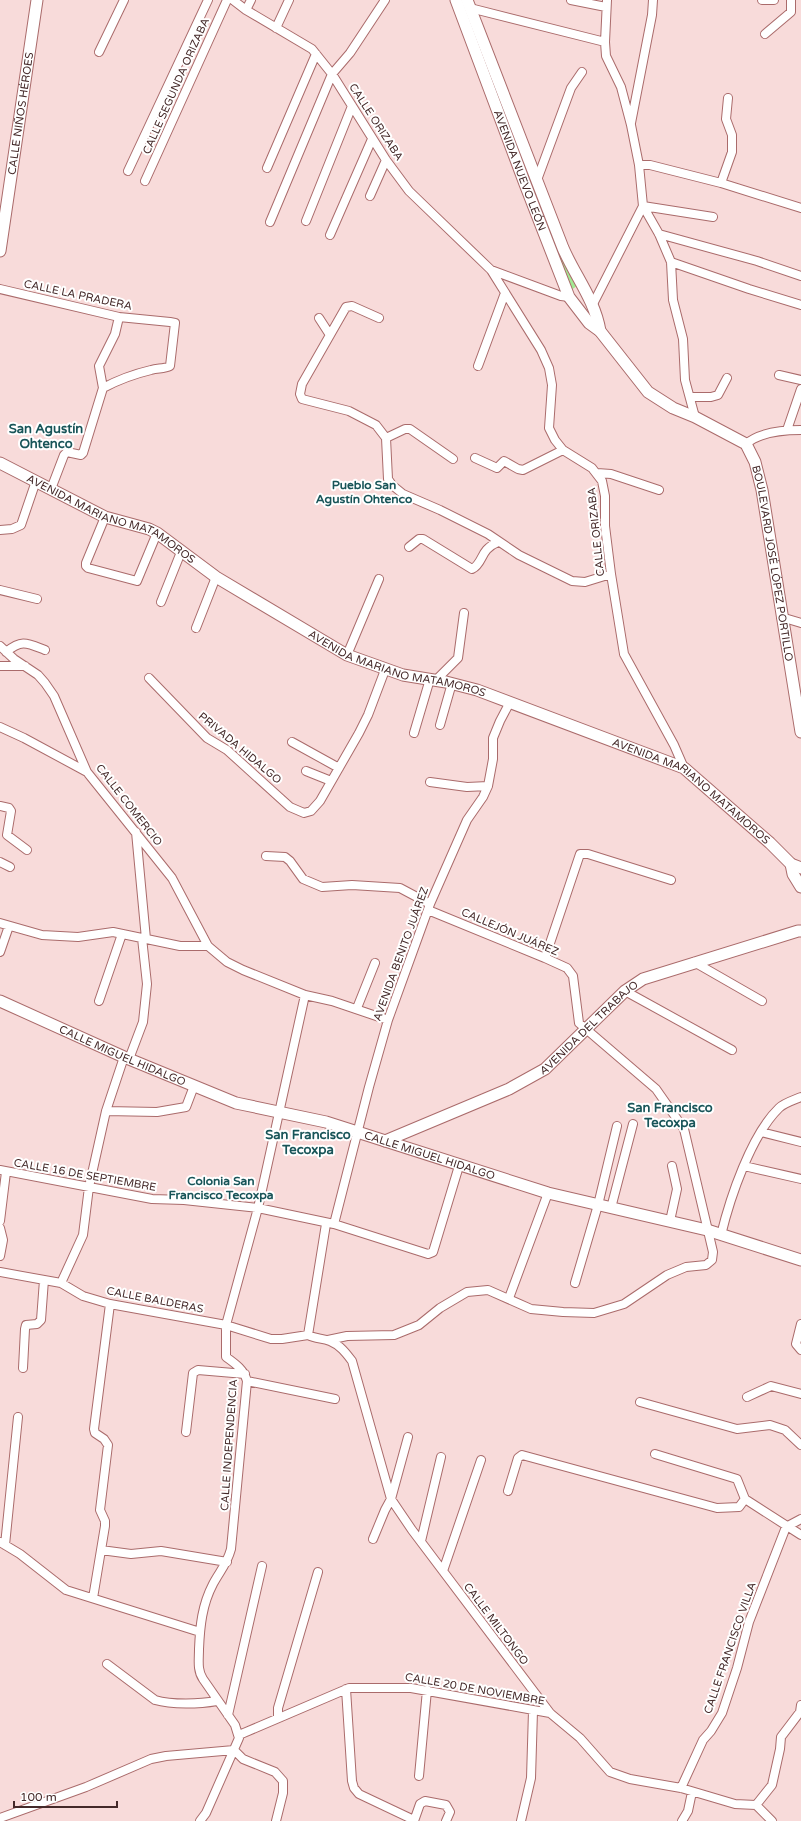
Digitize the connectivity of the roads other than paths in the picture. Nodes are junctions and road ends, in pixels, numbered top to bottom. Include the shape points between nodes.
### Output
1 (36, 0) edge
2 (124, 0) edge
3 (208, 0) edge
4 (227, 0) edge
5 (232, 0) edge
6 (251, 0) edge
7 (289, 0) edge
8 (385, 0) edge
9 (456, 0) edge
10 (571, 0) edge
11 (653, 0) edge
12 (764, 0) edge
13 (774, 0) edge
14 (791, 0) edge
15 (469, 4) edge
16 (606, 4) edge
17 (246, 10) junction
18 (276, 28) junction
19 (765, 34) dead end
20 (478, 42) junction
21 (605, 42) junction
22 (99, 52) dead end
23 (316, 54) junction
24 (582, 72) dead end
25 (332, 74) junction
26 (728, 98) dead end
27 (352, 106) junction
28 (631, 125) junction
29 (372, 139) junction
30 (518, 148) junction
31 (386, 160) junction
32 (639, 165) junction
33 (267, 168) dead end
34 (128, 171) dead end
35 (537, 180) junction
36 (145, 181) dead end
37 (721, 183) junction
38 (370, 196) dead end
39 (643, 206) junction
40 (801, 208) edge
41 (713, 217) dead end
42 (306, 221) dead end
43 (270, 222) dead end
44 (659, 234) junction
45 (330, 235) dead end
46 (1, 243) edge
47 (671, 262) junction
48 (491, 270) junction
49 (801, 276) edge
50 (0, 288) edge
51 (585, 289) junction
52 (505, 293) junction
53 (569, 297) junction
54 (593, 304) junction
55 (801, 305) edge
56 (579, 312) junction
57 (120, 317) junction
58 (319, 318) dead end
59 (379, 318) dead end
60 (600, 331) junction
61 (330, 335) junction
62 (478, 366) dead end
63 (779, 375) dead end
64 (727, 378) dead end
65 (801, 380) edge
66 (103, 388) junction
67 (801, 389) edge
68 (690, 397) junction
69 (695, 417) junction
70 (787, 430) junction
71 (801, 430) edge
72 (386, 438) junction
73 (746, 444) junction
74 (563, 450) junction
75 (475, 458) dead end
76 (453, 459) dead end
77 (0, 463) edge
78 (597, 473) junction
79 (36, 481) junction
80 (51, 489) junction
81 (659, 490) dead end
82 (105, 517) junction
83 (0, 530) edge
84 (157, 533) junction
85 (498, 542) junction
86 (409, 547) dead end
87 (181, 552) junction
88 (611, 574) junction
89 (216, 577) junction
90 (379, 579) dead end
91 (0, 590) edge
92 (37, 599) dead end
93 (161, 602) dead end
94 (464, 613) dead end
95 (781, 617) junction
96 (801, 623) edge
97 (196, 628) dead end
98 (3, 649) edge
99 (45, 650) dead end
100 (348, 655) junction
101 (0, 666) edge
102 (26, 666) junction
103 (385, 670) junction
104 (149, 678) dead end
105 (433, 679) junction
106 (452, 683) junction
107 (510, 702) junction
108 (440, 725) dead end
109 (0, 728) edge
110 (801, 732) edge
111 (414, 733) dead end
112 (292, 742) dead end
113 (338, 768) junction
114 (684, 768) junction
115 (306, 771) dead end
116 (87, 772) junction
117 (332, 781) junction
118 (430, 782) dead end
119 (488, 786) junction
120 (0, 806) edge
121 (136, 832) junction
122 (27, 850) dead end
123 (266, 856) dead end
124 (0, 862) edge
125 (796, 866) edge
126 (10, 867) dead end
127 (671, 880) dead end
128 (801, 888) edge
129 (429, 907) junction
130 (0, 923) edge
131 (9, 926) junction
132 (800, 930) edge
133 (122, 934) junction
134 (144, 938) junction
135 (208, 946) junction
136 (0, 952) edge
137 (545, 958) junction
138 (694, 962) junction
139 (375, 963) dead end
140 (624, 991) junction
141 (305, 995) junction
142 (0, 1000) edge
143 (99, 1001) dead end
144 (762, 1001) dead end
145 (357, 1008) junction
146 (388, 1020) junction
147 (585, 1029) junction
148 (732, 1050) dead end
149 (127, 1058) junction
150 (194, 1086) junction
151 (801, 1097) edge
152 (106, 1111) junction
153 (279, 1112) junction
154 (633, 1124) dead end
155 (617, 1126) dead end
156 (357, 1132) junction
157 (761, 1132) junction
158 (385, 1141) junction
159 (801, 1142) edge
160 (459, 1166) junction
161 (672, 1166) dead end
162 (744, 1166) junction
163 (3, 1171) edge
164 (801, 1179) edge
165 (90, 1187) junction
166 (548, 1193) junction
167 (598, 1204) junction
168 (258, 1208) junction
169 (611, 1208) junction
170 (0, 1221) edge
171 (670, 1221) junction
172 (330, 1224) junction
173 (0, 1228) edge
174 (707, 1230) junction
175 (721, 1235) junction
176 (0, 1256) edge
177 (801, 1260) edge
178 (0, 1272) edge
179 (44, 1280) junction
180 (61, 1283) junction
181 (575, 1283) dead end
182 (510, 1298) junction
183 (110, 1304) junction
184 (801, 1324) edge
185 (226, 1325) junction
186 (308, 1335) junction
187 (328, 1340) junction
188 (801, 1350) edge
189 (23, 1368) dead end
190 (246, 1378) junction
191 (801, 1394) edge
192 (747, 1397) dead end
193 (335, 1399) dead end
194 (640, 1402) dead end
195 (18, 1417) dead end
196 (186, 1432) dead end
197 (408, 1437) dead end
198 (801, 1445) edge
199 (656, 1454) dead end
200 (441, 1457) dead end
201 (481, 1460) dead end
202 (508, 1491) dead end
203 (391, 1499) junction
204 (745, 1499) junction
205 (801, 1519) edge
206 (786, 1527) junction
207 (801, 1535) edge
208 (373, 1539) dead end
209 (421, 1541) junction
210 (2, 1544) edge
211 (101, 1550) junction
212 (228, 1562) junction
213 (262, 1566) dead end
214 (443, 1571) junction
215 (318, 1572) dead end
216 (93, 1598) junction
217 (200, 1632) junction
218 (107, 1664) dead end
219 (346, 1689) junction
220 (427, 1690) junction
221 (217, 1701) junction
222 (801, 1705) edge
223 (533, 1710) junction
224 (550, 1713) junction
225 (228, 1715) junction
226 (278, 1718) junction
227 (239, 1735) junction
228 (234, 1750) junction
229 (419, 1776) dead end
230 (681, 1788) junction
231 (692, 1792) junction
232 (756, 1805) junction
233 (0, 1818) edge
234 (414, 1820) edge
235 (200, 1821) edge
236 (276, 1821) edge
237 (446, 1821) edge
238 (521, 1821) edge
239 (682, 1821) edge
240 (772, 1821) edge

1 - 46 street, CALLE NIÑOS HÉROES
2 - 22 street
3 - 34 street
4 - 36 street, CALLE SEGUNDA ORIZABA
5 - 17 street, CALLE ORIZABA
6 - 17 street
7 - 18 street
8 - 25 street via 350,53
9 - 20 street, AVENIDA NUEVO LEÓN
10 - 16 street
11 - 28 street
12 - 13 street
14 - 19 street via 791,12
15 - 20 street, AVENIDA NUEVO LEÓN
15 - 21 street
16 - 21 street
17 - 18 street, CALLE ORIZABA
18 - 23 street, CALLE ORIZABA via 305,44
20 - 30 street, AVENIDA NUEVO LEÓN
21 - 28 street via 606,56 621,87
23 - 25 street, CALLE ORIZABA
23 - 33 street
24 - 35 street via 571,88
25 - 27 street, CALLE ORIZABA
25 - 43 street
26 - 37 street via 726,119 732,135 732,152
27 - 29 street, CALLE ORIZABA
27 - 42 street
28 - 32 street
29 - 31 street, CALLE ORIZABA
29 - 45 street
30 - 35 street, AVENIDA NUEVO LEÓN
30 - 53 street, AVENIDA NUEVO LEÓN via 525,184
31 - 38 street
31 - 48 street, CALLE ORIZABA via 409,191
32 - 37 street via 650,165
32 - 39 street
35 - 51 street, AVENIDA NUEVO LEÓN via 570,265
37 - 40 street
39 - 41 street
39 - 44 street
39 - 54 street
44 - 47 street
44 - 49 street via 758,261
47 - 55 street
47 - 68 street via 673,300 684,339 685,380
48 - 52 street, CALLE ORIZABA
48 - 53 street, CALLE ORIZABA
50 - 57 street, CALLE LA PRADERA
51 - 53 street via 574,288
51 - 54 street, AVENIDA NUEVO LEÓN
52 - 62 street
52 - 74 street, CALLE ORIZABA via 541,350 549,368 552,385 549,428
53 - 56 street, AVENIDA NUEVO LEÓN
54 - 56 street via 589,310
54 - 60 street, AVENIDA NUEVO LEÓN
56 - 60 street, AVENIDA NUEVO LEÓN via 588,323
57 - 66 street via 99,366
57 - 66 street, CALLE LA PRADERA via 175,324 170,366 116,381
58 - 61 street
59 - 61 street via 348,306
60 - 69 street, AVENIDA NUEVO LEÓN via 648,392 673,408
61 - 72 street via 302,384 302,399 349,411 376,425
63 - 65 street
64 - 68 street via 718,395
66 - 80 street via 83,453 64,454
67 - 70 street
68 - 69 street
69 - 73 street, AVENIDA NUEVO LEÓN
70 - 71 street
70 - 73 street via 752,439
72 - 76 street via 404,429 410,429
72 - 85 street via 388,479 392,485 403,494 481,531
73 - 95 street, BOULEVARD JOSÉ LÓPEZ PORTILLO via 755,462 762,490
74 - 75 street via 523,470 504,461 497,468
74 - 78 street, CALLE ORIZABA
77 - 79 street, AVENIDA MARIANO MATAMOROS
78 - 81 street via 611,474
78 - 88 street, CALLE ORIZABA via 604,489 605,526
79 - 80 street, AVENIDA MARIANO MATAMOROS
79 - 83 street via 21,525
80 - 82 street, AVENIDA MARIANO MATAMOROS
82 - 84 street, AVENIDA MARIANO MATAMOROS
82 - 84 street via 86,566 135,580
84 - 87 street, AVENIDA MARIANO MATAMOROS
85 - 86 street via 485,550 472,569 423,539
85 - 88 street via 572,582 585,582
87 - 89 street, AVENIDA MARIANO MATAMOROS
87 - 93 street
88 - 114 street, CALLE ORIZABA via 624,654
89 - 97 street
89 - 100 street, AVENIDA MARIANO MATAMOROS
90 - 100 street
91 - 92 street
94 - 105 street via 458,658
95 - 96 street
95 - 110 street, BOULEVARD JOSÉ LÓPEZ PORTILLO
98 - 99 street via 22,642
98 - 102 street, CALLE COMERCIO
100 - 103 street, AVENIDA MARIANO MATAMOROS
101 - 102 street
102 - 116 street, CALLE COMERCIO via 38,675 54,696
103 - 105 street, AVENIDA MARIANO MATAMOROS
103 - 113 street, PRIVADA HIDALGO via 368,715
104 - 117 street, PRIVADA HIDALGO via 207,738 232,753 298,811 311,811
105 - 106 street, AVENIDA MARIANO MATAMOROS
105 - 111 street
106 - 107 street, AVENIDA MARIANO MATAMOROS
106 - 108 street
107 - 114 street, AVENIDA MARIANO MATAMOROS
107 - 119 street, AVENIDA BENITO JUÁREZ via 493,738 493,759
109 - 116 street
112 - 113 street
113 - 117 street, PRIVADA HIDALGO
114 - 125 street, AVENIDA MARIANO MATAMOROS
115 - 117 street
116 - 121 street, CALLE COMERCIO
118 - 119 street via 467,787
119 - 129 street, AVENIDA BENITO JUÁREZ via 467,820
120 - 122 street via 11,811 7,835
121 - 134 street
121 - 135 street, CALLE COMERCIO via 172,878
123 - 129 street, CALLEJÓN JUÁREZ via 285,857 303,879 322,887 352,885 400,888
124 - 126 street
125 - 128 street, AVENIDA MARIANO MATAMOROS via 792,874
127 - 137 street via 588,854 580,854
129 - 137 street, CALLEJÓN JUÁREZ
129 - 146 street, AVENIDA BENITO JUÁREZ
130 - 131 street
131 - 133 street via 42,935 68,937 104,932
131 - 136 street
132 - 138 street, AVENIDA DEL TRABAJO
133 - 134 street
133 - 143 street
134 - 135 street via 180,946
134 - 149 street via 144,1022
135 - 141 street via 227,962
137 - 147 street, CALLEJÓN JUÁREZ via 567,968 573,976 577,1019
138 - 140 street, AVENIDA DEL TRABAJO via 643,979
138 - 144 street
139 - 145 street
140 - 147 street, AVENIDA DEL TRABAJO
140 - 148 street
141 - 145 street
141 - 153 street, CALLE INDEPENDENCIA
142 - 149 street, CALLE MIGUEL HIDALGO
145 - 146 street
146 - 156 street, AVENIDA BENITO JUÁREZ
147 - 158 street, AVENIDA DEL TRABAJO via 545,1069 509,1089
147 - 174 street via 656,1089 684,1130
149 - 150 street, CALLE MIGUEL HIDALGO
149 - 152 street
150 - 152 street via 186,1107 157,1112
150 - 153 street, CALLE MIGUEL HIDALGO via 236,1103
151 - 157 street via 780,1107
152 - 165 street
153 - 156 street, CALLE MIGUEL HIDALGO
153 - 168 street, CALLE INDEPENDENCIA
154 - 169 street
155 - 167 street
156 - 158 street, CALLE MIGUEL HIDALGO
156 - 172 street, AVENIDA BENITO JUÁREZ
157 - 159 street
157 - 162 street
158 - 160 street, CALLE MIGUEL HIDALGO
160 - 166 street, CALLE MIGUEL HIDALGO
160 - 172 street, CALLE 16 DE SEPTIEMBRE via 433,1252 424,1254
161 - 171 street via 677,1189
162 - 164 street
162 - 175 street via 729,1204
163 - 165 street, CALLE 16 DE SEPTIEMBRE
163 - 170 street
165 - 168 street, CALLE 16 DE SEPTIEMBRE via 152,1199
165 - 180 street via 82,1235
166 - 167 street, CALLE MIGUEL HIDALGO
166 - 182 street
167 - 169 street, CALLE MIGUEL HIDALGO
167 - 181 street
168 - 172 street, CALLE 16 DE SEPTIEMBRE
168 - 185 street, CALLE INDEPENDENCIA
169 - 171 street, CALLE MIGUEL HIDALGO
171 - 174 street, CALLE MIGUEL HIDALGO
172 - 186 street, AVENIDA BENITO JUÁREZ
173 - 176 street via 3,1240
174 - 175 street, CALLE MIGUEL HIDALGO
174 - 182 street via 713,1252 712,1260 706,1265 686,1267 667,1274 624,1304 594,1313 563,1312 531,1309
175 - 177 street, CALLE MIGUEL HIDALGO
178 - 179 street, CALLE BALDERAS
179 - 180 street, CALLE BALDERAS
179 - 189 street via 41,1320 38,1324 26,1325 25,1329
180 - 183 street, CALLE BALDERAS via 83,1296
182 - 187 street via 488,1290 467,1292 440,1308 419,1325 394,1335 347,1336
183 - 185 street, CALLE BALDERAS
183 - 211 street via 94,1429 108,1445 100,1510 105,1521
184 - 188 street via 796,1344
185 - 186 street, CALLE BALDERAS via 271,1339
185 - 190 street, CALLE INDEPENDENCIA via 226,1357
186 - 187 street, CALLE MILTONGO via 318,1340
187 - 203 street, CALLE MILTONGO via 337,1344 352,1361
190 - 193 street
190 - 196 street via 198,1370 193,1372
190 - 212 street, CALLE INDEPENDENCIA
191 - 192 street via 771,1386
194 - 198 street via 737,1428 770,1425 785,1430
195 - 210 street
197 - 203 street
199 - 204 street via 737,1479
200 - 209 street
201 - 214 street
202 - 204 street via 518,1458 522,1456 717,1508 739,1507
203 - 208 street
203 - 209 street, CALLE MILTONGO
204 - 206 street
205 - 206 street
206 - 207 street
206 - 230 street, CALLE FRANCISCO VILLA via 749,1622 722,1713 703,1740
209 - 214 street, CALLE MILTONGO
210 - 216 street via 42,1570 59,1586
211 - 212 street via 131,1554 161,1551
211 - 216 street
212 - 217 street, CALLE INDEPENDENCIA via 217,1576 205,1600
213 - 225 street
214 - 224 street, CALLE MILTONGO
215 - 226 street via 278,1708
216 - 217 street
217 - 221 street, CALLE INDEPENDENCIA via 200,1674
218 - 221 street via 155,1700 199,1703
219 - 220 street, CALLE 20 DE NOVIEMBRE via 398,1687
219 - 226 street, CALLE 20 DE NOVIEMBRE
219 - 234 street via 354,1788 359,1794
220 - 223 street, CALLE 20 DE NOVIEMBRE
220 - 229 street
221 - 225 street, CALLE INDEPENDENCIA
222 - 232 street via 800,1712 781,1737 772,1785
223 - 224 street, CALLE 20 DE NOVIEMBRE
223 - 238 street via 531,1778
224 - 230 street, CALLE MILTONGO via 580,1738 610,1772 630,1779
225 - 227 street, CALLE INDEPENDENCIA
226 - 227 street, CALLE 20 DE NOVIEMBRE
227 - 228 street
228 - 233 street via 151,1759 86,1787
228 - 235 street
228 - 236 street via 243,1759 275,1772 283,1781 283,1793
230 - 231 street, CALLE MILTONGO
231 - 232 street, CALLE MILTONGO via 735,1804
231 - 239 street via 688,1811
232 - 240 street
234 - 237 street via 420,1804 425,1801 446,1805 450,1812

